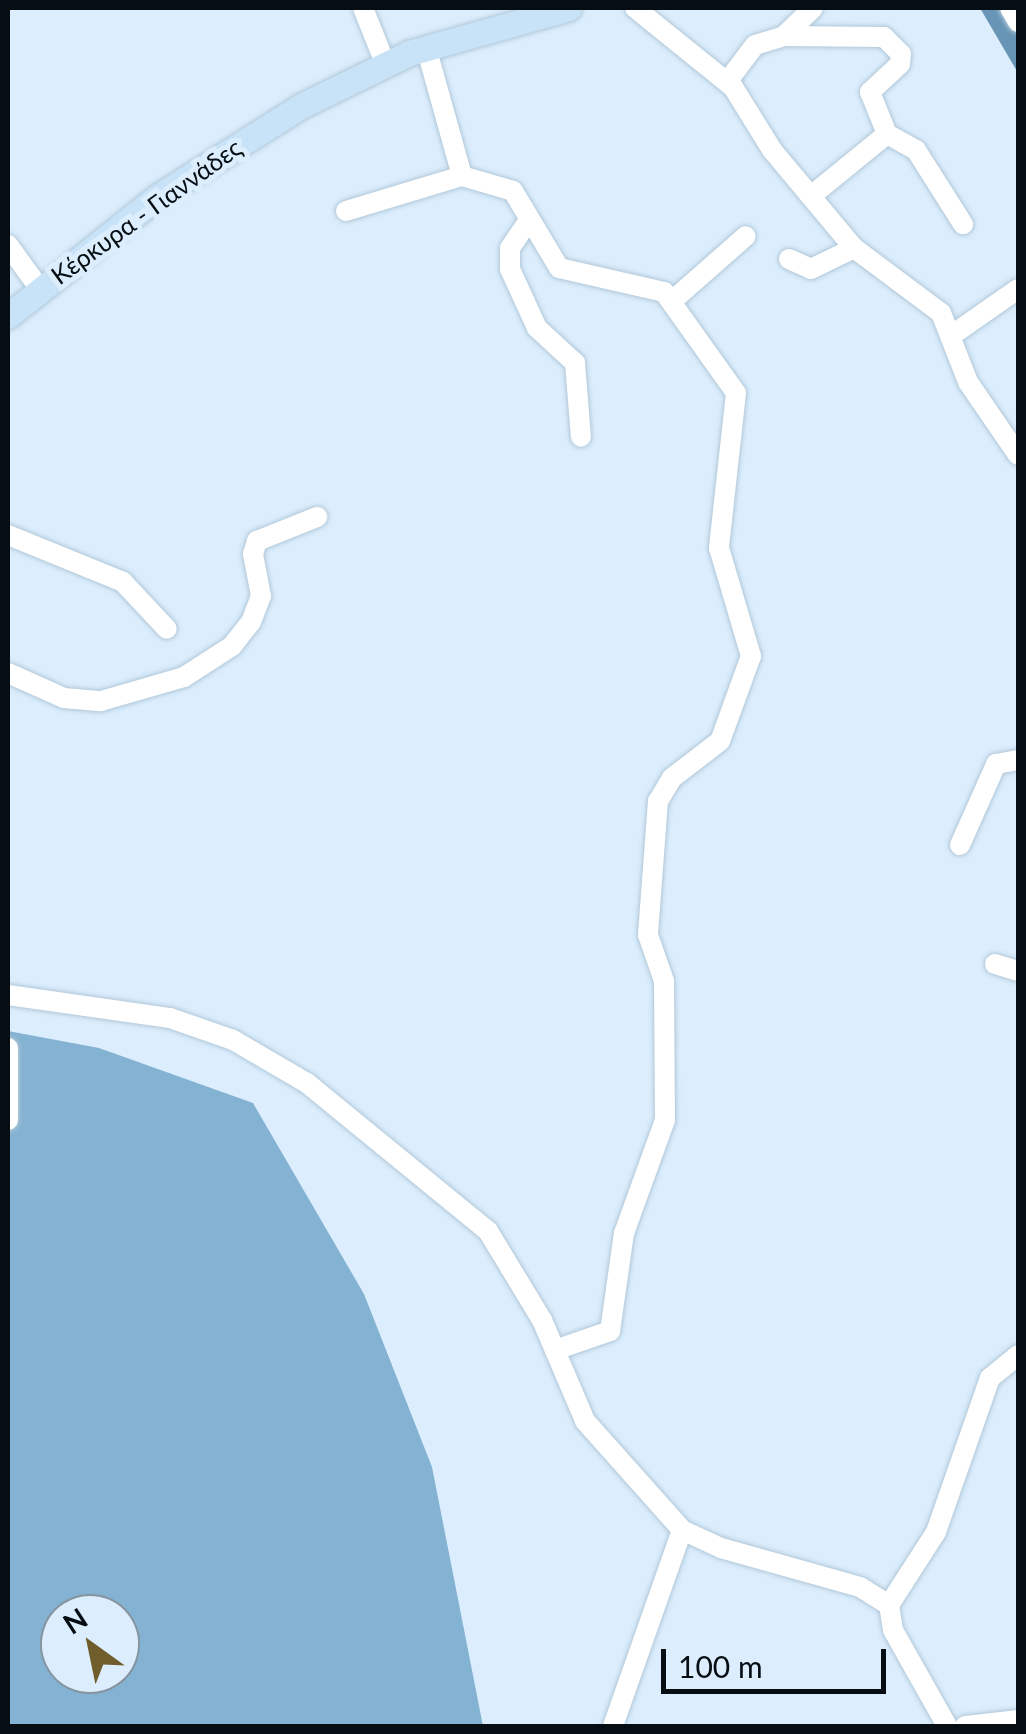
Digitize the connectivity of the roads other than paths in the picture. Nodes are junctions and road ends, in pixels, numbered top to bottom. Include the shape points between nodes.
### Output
1 (362, 8) edge
2 (569, 8) edge
3 (636, 8) edge
4 (813, 8) edge
5 (1010, 8) edge
6 (1018, 22) edge
7 (784, 36) junction
8 (426, 47) junction
9 (385, 63) junction
10 (727, 82) junction
11 (887, 134) junction
12 (462, 176) junction
13 (810, 196) junction
14 (346, 212) dead end
15 (528, 220) junction
16 (962, 224) dead end
17 (746, 236) dead end
18 (8, 245) edge
19 (854, 248) junction
20 (789, 259) dead end
21 (40, 288) junction
22 (1018, 289) edge
23 (672, 301) junction
24 (8, 316) edge
25 (952, 335) junction
26 (582, 437) dead end
27 (1018, 455) edge
28 (317, 518) dead end
29 (8, 534) edge
30 (167, 630) dead end
31 (8, 673) edge
32 (1018, 760) edge
33 (960, 844) dead end
34 (995, 964) dead end
35 (1018, 972) edge
36 (8, 995) edge
37 (8, 1048) edge
38 (8, 1120) edge
39 (555, 1350) junction
40 (1018, 1354) edge
41 (682, 1530) junction
42 (889, 1605) junction
43 (1018, 1720) edge
44 (613, 1726) edge
45 (947, 1726) edge
46 (965, 1726) edge

1 - 9 street
2 - 8 main road, Κέρκυρα - Γιαννάδες
3 - 10 street
4 - 7 street
5 - 6 street
7 - 10 street via 755,44
7 - 11 street via 892,41 900,64 870,97
8 - 9 main road, Κέρκυρα - Γιαννάδες
8 - 12 street
9 - 21 main road, Κέρκυρα - Γιαννάδες via 210,160
10 - 13 street
11 - 13 street
11 - 16 street via 916,150
12 - 14 street
12 - 15 street via 506,186
13 - 19 street
15 - 23 street via 558,268 654,285
15 - 26 street via 510,248 510,268 537,328 575,363
17 - 23 street
18 - 21 street
19 - 20 street via 811,269
19 - 25 street via 940,313
21 - 24 main road, Κέρκυρα - Γιαννάδες
22 - 25 street
23 - 39 street via 736,393 719,548 751,656 720,741 672,778 658,801 648,934 664,981 665,1120 624,1233 610,1331
25 - 27 street via 968,382
28 - 31 street via 254,545 261,596 251,622 232,646 184,677 101,701 64,698
29 - 30 street via 123,582
32 - 33 street via 996,764
34 - 35 street
36 - 39 street via 170,1018 233,1040 307,1084 488,1231
37 - 38 street
39 - 41 street via 605,1451
40 - 42 street via 990,1378 936,1532
41 - 42 street via 860,1588
41 - 44 street
42 - 45 street via 893,1630
43 - 46 street

